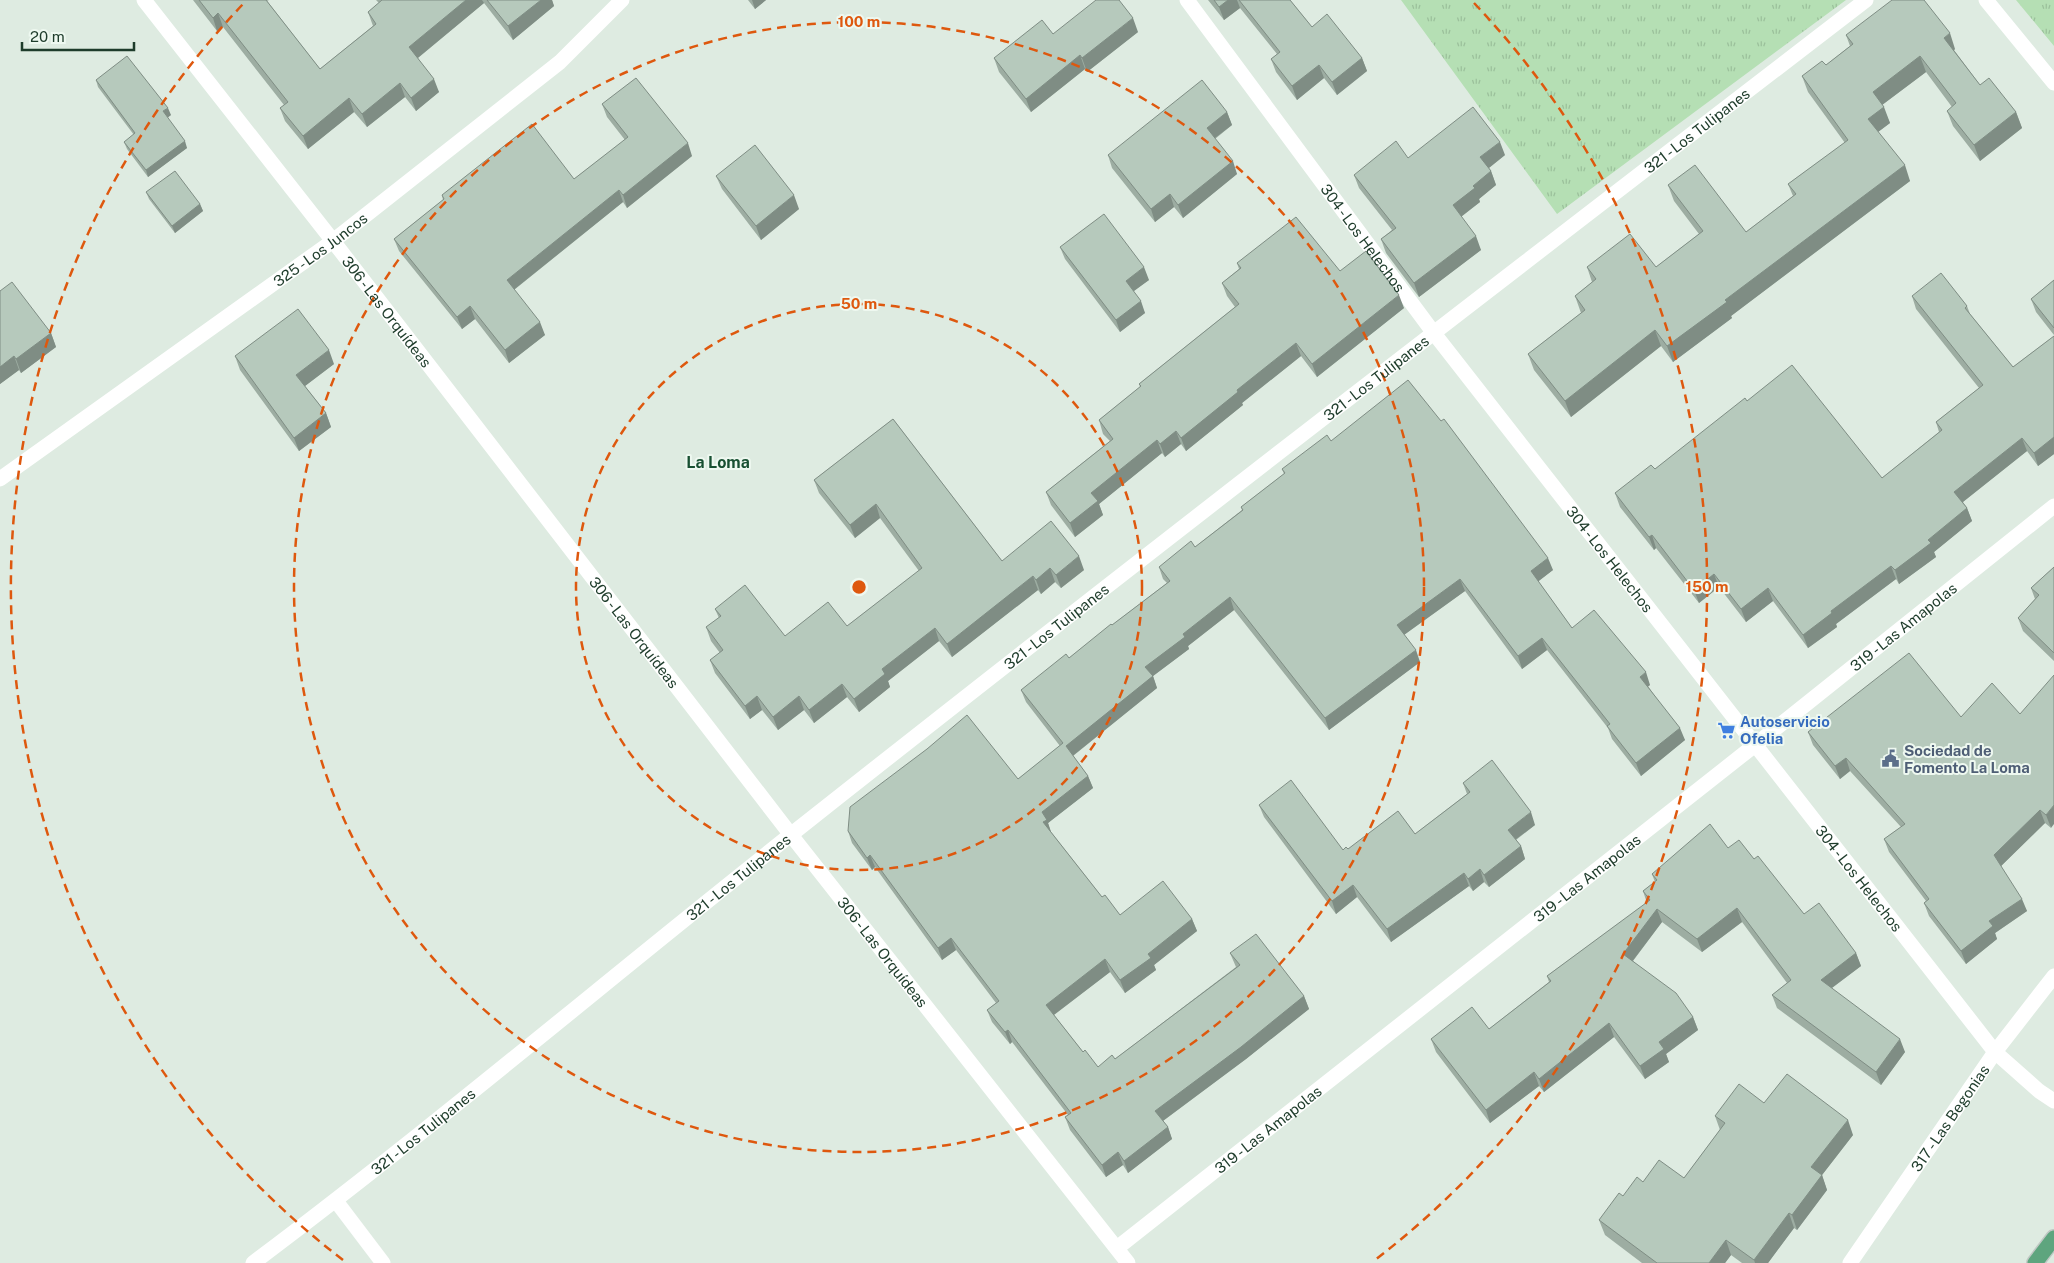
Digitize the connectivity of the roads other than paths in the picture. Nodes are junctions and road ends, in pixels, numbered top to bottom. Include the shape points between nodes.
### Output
1 (144, 0) edge
2 (622, 0) edge
3 (1187, 0) edge
4 (1866, 0) edge
5 (1986, 0) edge
6 (2054, 83) edge
7 (333, 241) junction
8 (1432, 332) junction
9 (0, 479) edge
10 (2054, 506) edge
11 (1755, 745) junction
12 (790, 835) junction
13 (2054, 976) edge
14 (1995, 1052) junction
15 (2054, 1101) edge
16 (336, 1200) junction
17 (2054, 1238) edge
18 (1117, 1248) junction
19 (253, 1263) edge
20 (383, 1263) edge
21 (1128, 1263) edge
22 (1850, 1263) edge
23 (2035, 1263) edge

1 - 7 street, 306 - Las Orquídeas
2 - 7 street, 325 - Los Juncos via 560,62
3 - 8 street, 304 - Los Helechos
4 - 8 street, 321 - Los Tulipanes
5 - 6 street
7 - 9 street, 325 - Los Juncos
7 - 12 street, 306 - Las Orquídeas
8 - 11 street, 304 - Los Helechos
8 - 12 street, 321 - Los Tulipanes
10 - 11 street, 319 - Las Amapolas
11 - 14 street, 304 - Los Helechos
11 - 18 street, 319 - Las Amapolas
12 - 16 street, 321 - Los Tulipanes
12 - 18 street, 306 - Las Orquídeas
13 - 14 street, 317 - Las Begonias
14 - 15 street, 304 - Los Helechos
14 - 22 street, 317 - Las Begonias
16 - 19 street, 321 - Los Tulipanes
16 - 20 street
17 - 23 main road
18 - 21 street, 306 - Las Orquídeas

